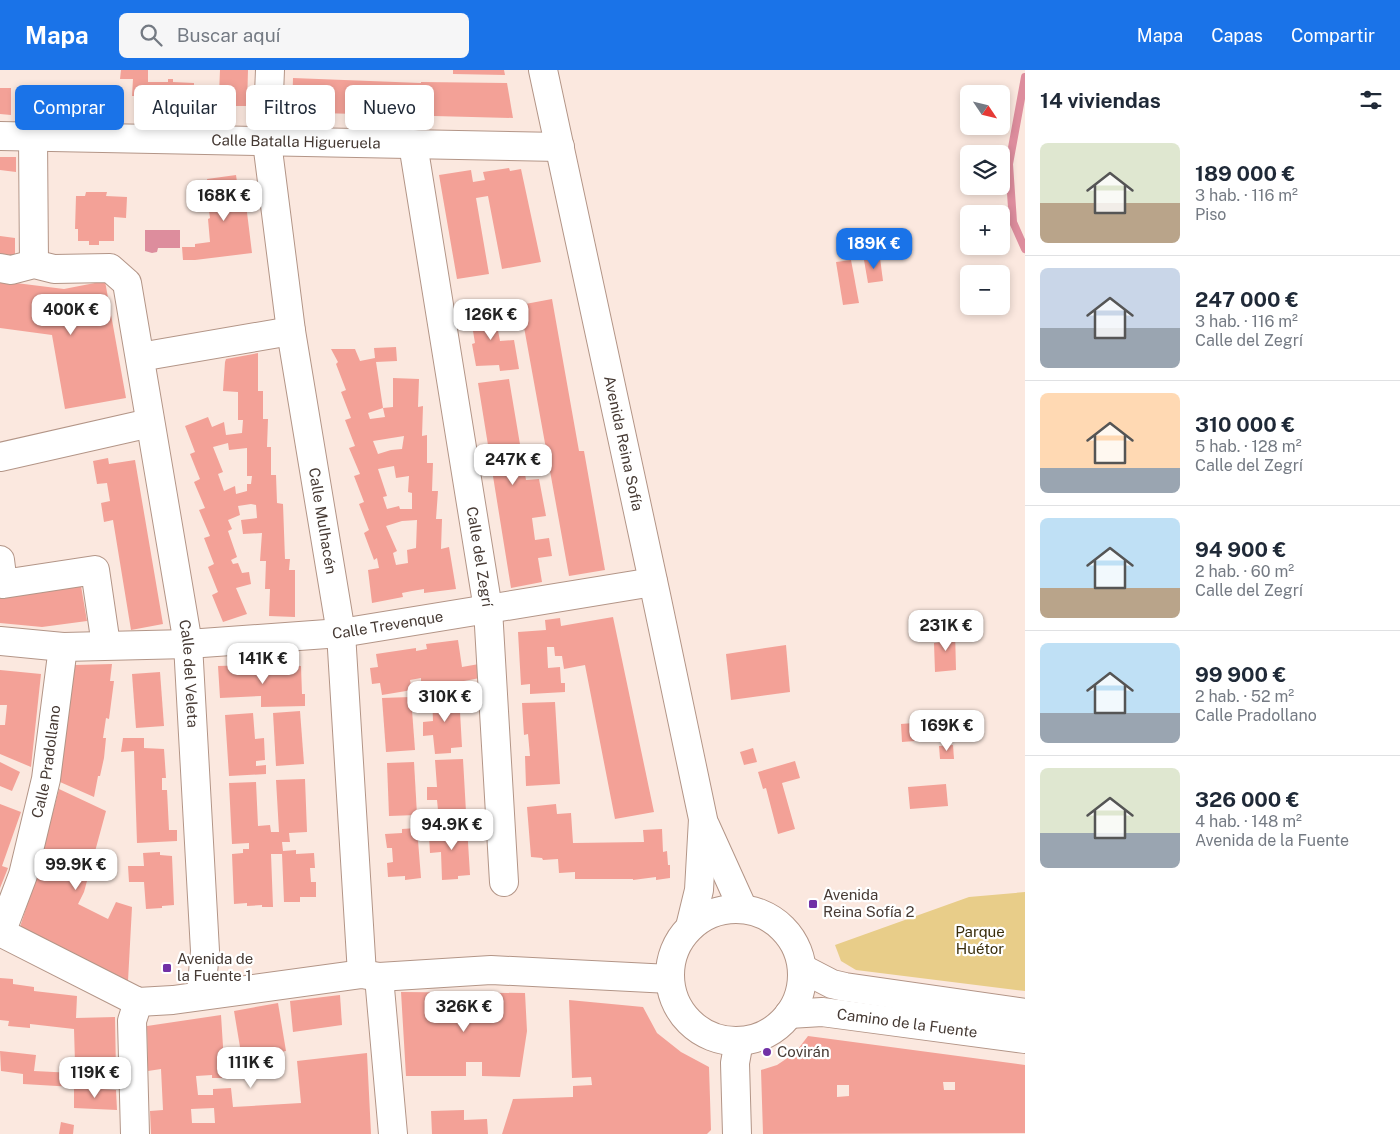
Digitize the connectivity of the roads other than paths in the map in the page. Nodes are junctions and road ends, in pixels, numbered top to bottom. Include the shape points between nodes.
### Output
1 (270, 70) edge
2 (543, 70) edge
3 (0, 136) edge
4 (33, 137) junction
5 (267, 142) junction
6 (413, 144) junction
7 (560, 147) junction
8 (34, 264) junction
9 (0, 268) edge
10 (291, 331) junction
11 (140, 356) junction
12 (150, 422) junction
13 (0, 457) edge
14 (0, 560) edge
15 (654, 582) junction
16 (488, 609) junction
17 (341, 633) junction
18 (0, 641) edge
19 (188, 644) junction
20 (106, 645) junction
21 (63, 647) junction
22 (703, 819) junction
23 (504, 882) dead end
24 (742, 909) junction
25 (690, 927) junction
26 (1, 932) edge
27 (802, 969) junction
28 (370, 975) junction
29 (670, 979) junction
30 (201, 995) junction
31 (138, 1002) junction
32 (1025, 1013) edge
33 (789, 1014) junction
34 (1025, 1039) edge
35 (739, 1041) junction
36 (135, 1134) edge
37 (393, 1134) edge
38 (737, 1134) edge

1 - 5 street, Calle Mulhacén
2 - 7 street, Avenida Reina Sofía
3 - 4 street, Calle Batalla Higueruela
4 - 5 street, Calle Batalla Higueruela
4 - 8 street
5 - 6 street, Calle Batalla Higueruela
5 - 10 street, Calle Mulhacén
6 - 7 street, Calle Batalla Higueruela
6 - 16 street, Calle del Zegrí
7 - 15 street, Avenida Reina Sofía
8 - 9 street via 11,270
8 - 11 street, Calle del Veleta via 54,269 110,268 128,283
10 - 11 street
10 - 17 street, Calle Mulhacén
11 - 12 street, Calle del Veleta
12 - 13 street
12 - 19 street, Calle del Veleta
14 - 20 street via 3,584 95,570
15 - 16 street, Calle Trevenque
15 - 22 street, Avenida Reina Sofía
16 - 17 street, Calle Trevenque
16 - 23 street, Calle del Zegrí
17 - 19 street, Calle Trevenque
17 - 28 street, Calle Mulhacén
18 - 21 street, Calle Trevenque
19 - 20 street, Calle Trevenque
19 - 30 street, Calle del Veleta via 205,951
20 - 21 street, Calle Trevenque
21 - 26 street, Calle Pradollano via 46,779 23,876
22 - 24 street, Avenida Reina Sofía
22 - 25 street, Avenida Reina Sofía via 699,890
24 - 25 street via 707,915
24 - 27 street via 755,911 774,921 788,934 798,950
25 - 29 street via 674,950
26 - 31 street
27 - 32 street, Camino de la Fuente via 845,987
27 - 33 street via 800,990
28 - 29 street via 491,970
28 - 30 street
28 - 37 street, Calle Mulhacén
29 - 35 street via 673,997 687,1020 706,1034 722,1040
30 - 31 street
31 - 36 street via 132,1021
33 - 34 street, Camino de la Fuente via 822,1012
33 - 35 street via 761,1036
35 - 38 street via 735,1063

